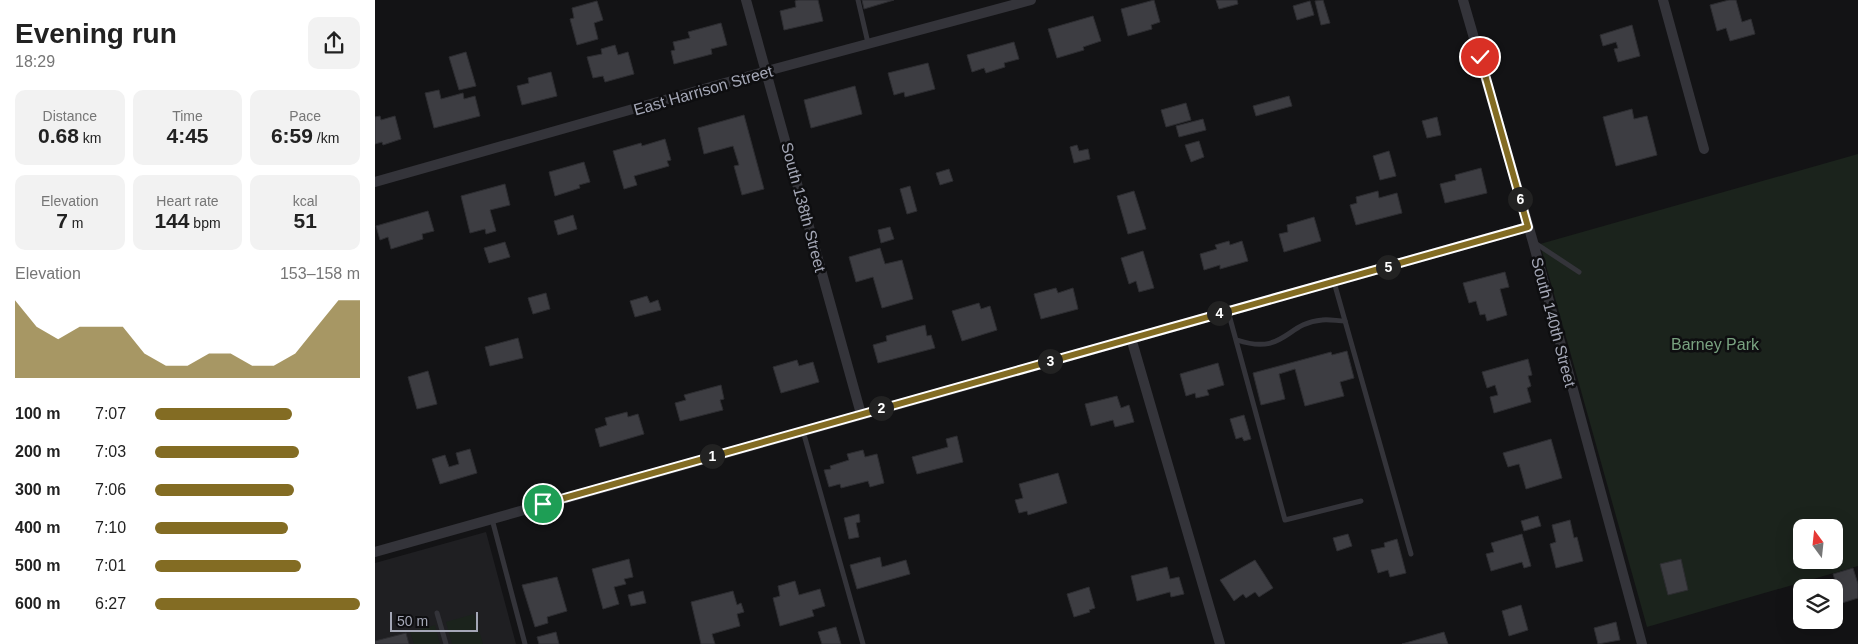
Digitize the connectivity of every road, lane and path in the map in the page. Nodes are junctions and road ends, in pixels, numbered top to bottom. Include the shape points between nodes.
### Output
1 (746, 0) edge
2 (858, 0) edge
3 (1029, 0) edge
4 (1463, 0) edge
5 (1663, 0) edge
6 (868, 44) junction
7 (767, 72) junction
8 (1704, 149) dead end
9 (375, 182) edge
10 (1528, 227) junction
11 (1533, 242) junction
12 (1579, 272) dead end
13 (1334, 282) junction
14 (1228, 310) junction
15 (1345, 321) junction
16 (1131, 338) junction
17 (1237, 340) junction
18 (861, 414) junction
19 (803, 430) junction
20 (1361, 500) dead end
21 (492, 519) junction
22 (375, 552) edge
23 (1411, 554) dead end
24 (437, 613) dead end
25 (446, 644) edge
26 (525, 644) edge
27 (863, 644) edge
28 (1220, 644) edge
29 (1643, 644) edge

1 - 7 street, South 138th Street
2 - 6 lane
3 - 6 street, East Harrison Street
4 - 10 street, South 140th Street
5 - 8 street
6 - 7 street, East Harrison Street
7 - 9 street, East Harrison Street
7 - 18 street, South 138th Street
10 - 11 street, South 140th Street
10 - 13 street
11 - 12 lane
11 - 29 street, South 140th Street
13 - 14 street
13 - 15 lane
14 - 16 street
14 - 17 lane
15 - 17 lane via 1321,320 1304,325 1269,344
15 - 23 lane
16 - 18 street
16 - 28 street
17 - 20 lane via 1285,520
18 - 19 street
19 - 21 street
19 - 27 lane
21 - 22 street
21 - 26 lane
24 - 25 lane

